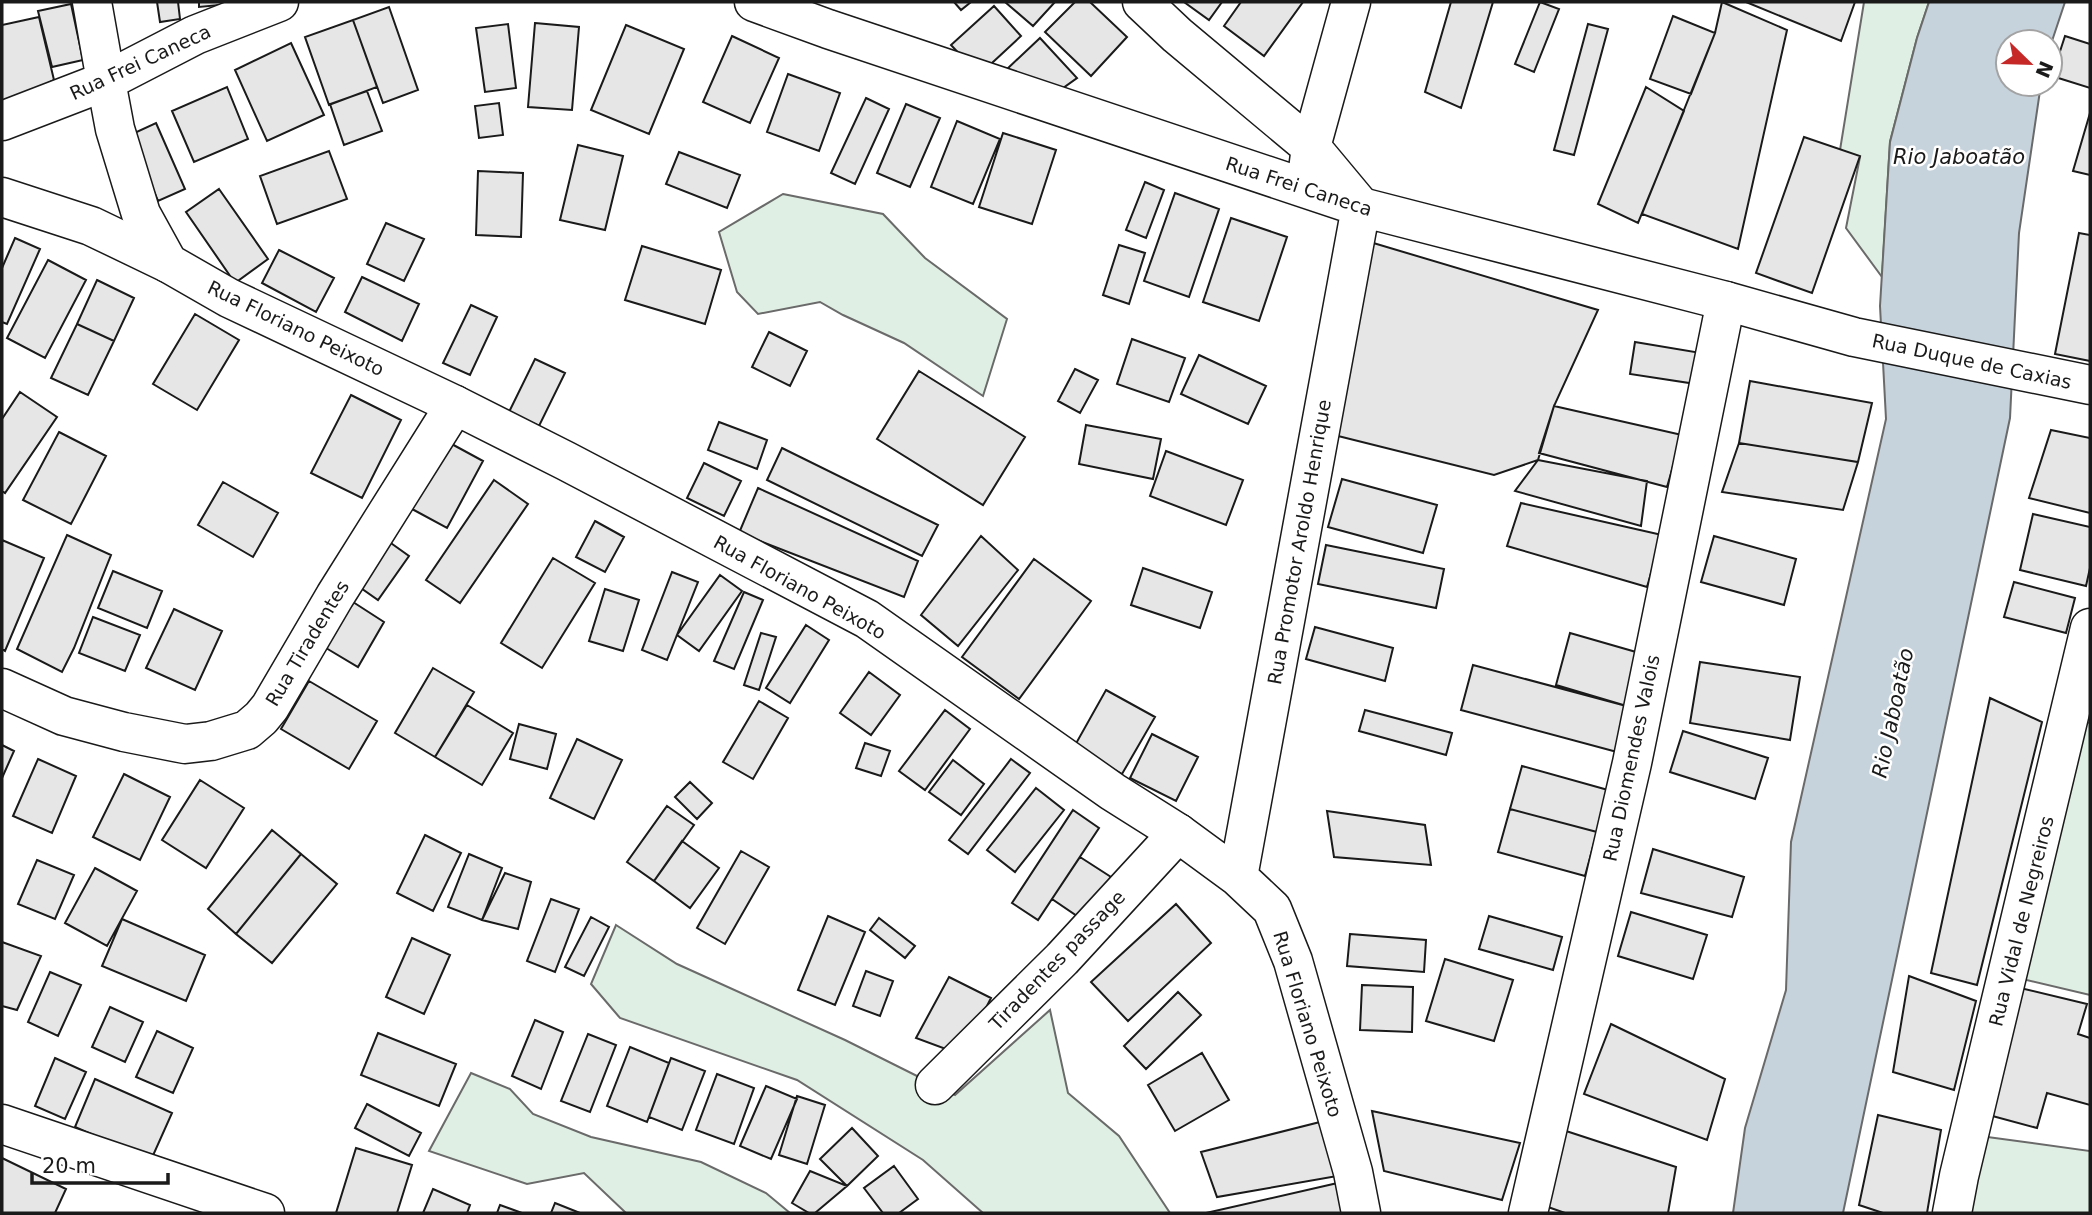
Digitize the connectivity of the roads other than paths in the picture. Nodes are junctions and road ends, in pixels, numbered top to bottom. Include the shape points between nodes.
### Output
1 (92, 2) edge
2 (279, 2) edge
3 (754, 2) edge
4 (1142, 2) edge
5 (1351, 2) edge
6 (106, 81) junction
7 (2, 121) edge
8 (1311, 147) junction
9 (1306, 190) junction
10 (2, 197) edge
11 (1361, 207) junction
12 (168, 262) junction
13 (1726, 301) junction
14 (1854, 337) joint
15 (2090, 385) edge
16 (455, 405) junction
17 (2090, 628) edge
18 (2, 688) edge
19 (1178, 833) junction
20 (1238, 877) junction
21 (935, 1085) dead end
22 (2, 1124) edge
23 (265, 1213) edge
24 (1361, 1213) edge
25 (1528, 1213) edge
26 (1952, 1213) edge

1 - 6 street
2 - 6 street, Rua Frei Caneca via 195,35
3 - 9 street, Rua Frei Caneca
4 - 8 street
5 - 8 street
6 - 7 street, Rua Frei Caneca
6 - 12 street via 115,129 141,214
8 - 9 street
8 - 11 street
9 - 11 street, Rua Frei Caneca
10 - 12 street, Rua Floriano Peixoto via 91,226
11 - 13 street, Rua Frei Caneca
11 - 20 street, Rua Promotor Aroldo Henrique
12 - 16 street, Rua Floriano Peixoto via 229,298
13 - 14 street, Rua Frei Caneca
13 - 25 street, Rua Diomendes Valois via 1632,763
14 - 15 street, Rua Duque de Caxias
16 - 18 street, Rua Tiradentes via 270,707 247,730 185,744 64,716
16 - 19 street, Rua Floriano Peixoto via 867,619
17 - 26 street, Rua Vidal de Negreiros
19 - 20 street, Rua Floriano Peixoto
19 - 21 street, Tiradentes passage via 1062,959
20 - 24 street, Rua Floriano Peixoto via 1272,909 1293,961
22 - 23 street

